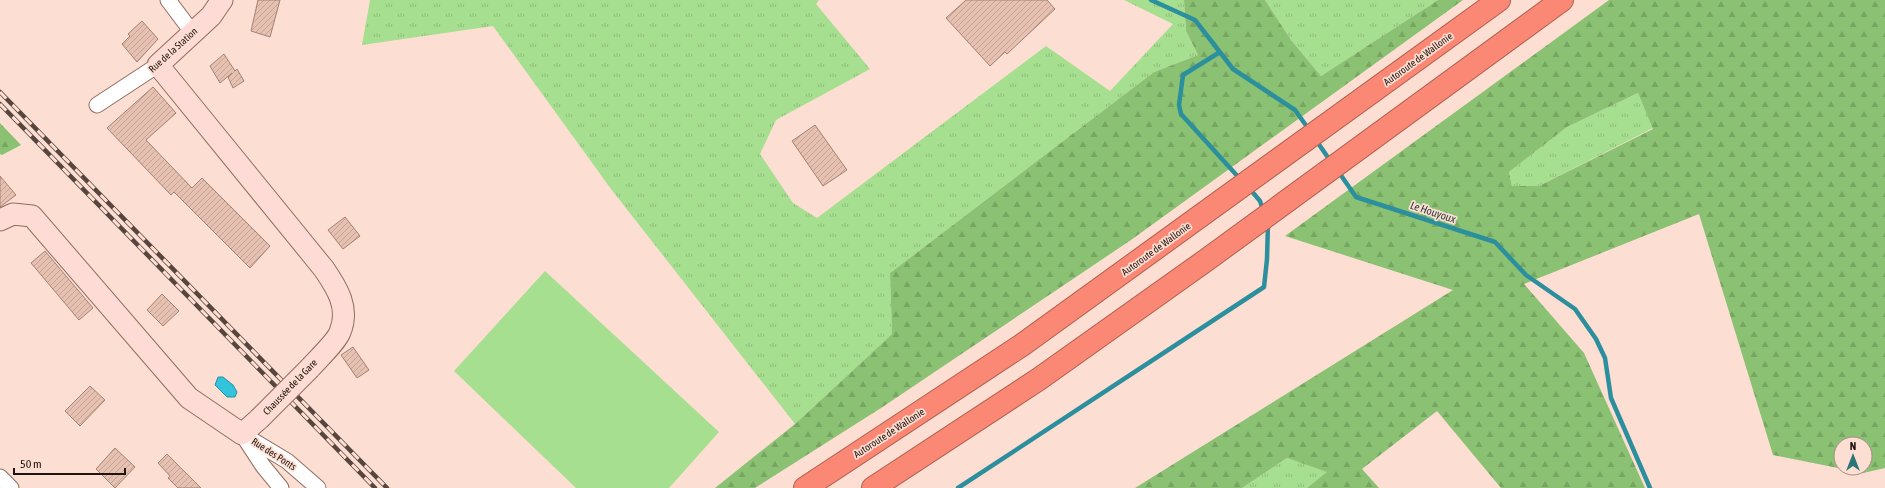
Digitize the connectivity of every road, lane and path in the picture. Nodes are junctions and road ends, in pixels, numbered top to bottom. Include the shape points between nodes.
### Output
1 (168, 0) edge
2 (222, 0) edge
3 (1499, 0) edge
4 (1562, 0) edge
5 (192, 32) junction
6 (158, 66) junction
7 (97, 106) dead end
8 (0, 220) edge
9 (242, 434) junction
10 (0, 477) edge
11 (11, 488) edge
12 (281, 488) edge
13 (318, 488) edge
14 (805, 488) edge
15 (873, 488) edge

1 - 5 street
2 - 5 street, Rue de la Station via 211,16
3 - 14 highway, Autoroute de Wallonie via 1022,345
4 - 15 highway via 1039,379
5 - 6 street, Rue de la Station
6 - 7 street, Rue de la Station
6 - 9 street, Chaussée de la Gare, bridge via 324,269 342,299 344,316 340,333 310,368
8 - 9 street via 13,214 32,216 189,398
9 - 12 street, Rue des Ponts
9 - 13 street, Rue des Ponts via 287,461
10 - 11 street

